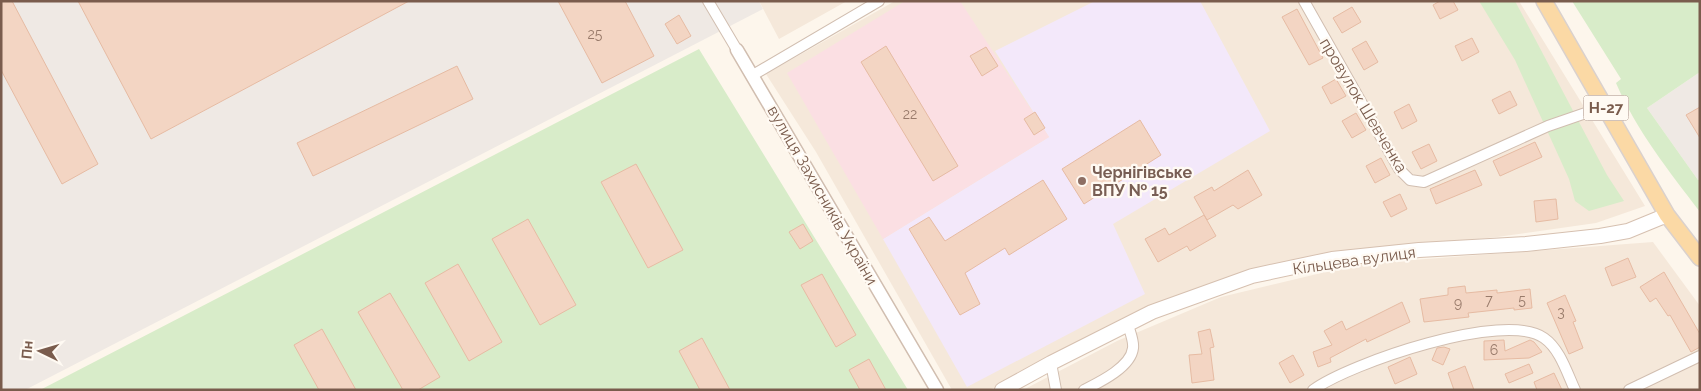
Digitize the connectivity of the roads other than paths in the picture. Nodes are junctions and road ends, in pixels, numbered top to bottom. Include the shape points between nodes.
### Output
1 (708, 1) edge
2 (879, 1) edge
3 (1304, 1) edge
4 (1544, 1) edge
5 (738, 50) joint
6 (753, 75) junction
7 (1606, 106) junction
8 (1667, 215) junction
9 (1700, 258) edge
10 (1128, 325) junction
11 (1700, 356) edge
12 (1051, 363) junction
13 (937, 390) edge
14 (1002, 390) edge
15 (1056, 390) edge
16 (1084, 390) edge
17 (1313, 390) edge
18 (1575, 390) edge
19 (1628, 390) edge

1 - 5 street, вулиця Захисників України
2 - 6 street
3 - 7 street, провулок Шевченка via 1399,169 1410,180 1424,182 1548,126
4 - 7 main road, Н-27
5 - 6 street, вулиця Захисників України
6 - 13 street, вулиця Захисників України
7 - 8 main road, Н-27
8 - 9 main road, Н-27
8 - 10 main road, Кільцева вулиця via 1628,231 1600,236 1332,259 1252,276 1152,312
10 - 12 main road, Кільцева вулиця
10 - 16 street via 1134,348 1128,361 1104,380
11 - 19 street
12 - 14 main road, Кільцева вулиця
12 - 15 street
17 - 18 street via 1330,378 1356,367 1422,344 1483,332 1525,330 1544,338 1556,350

